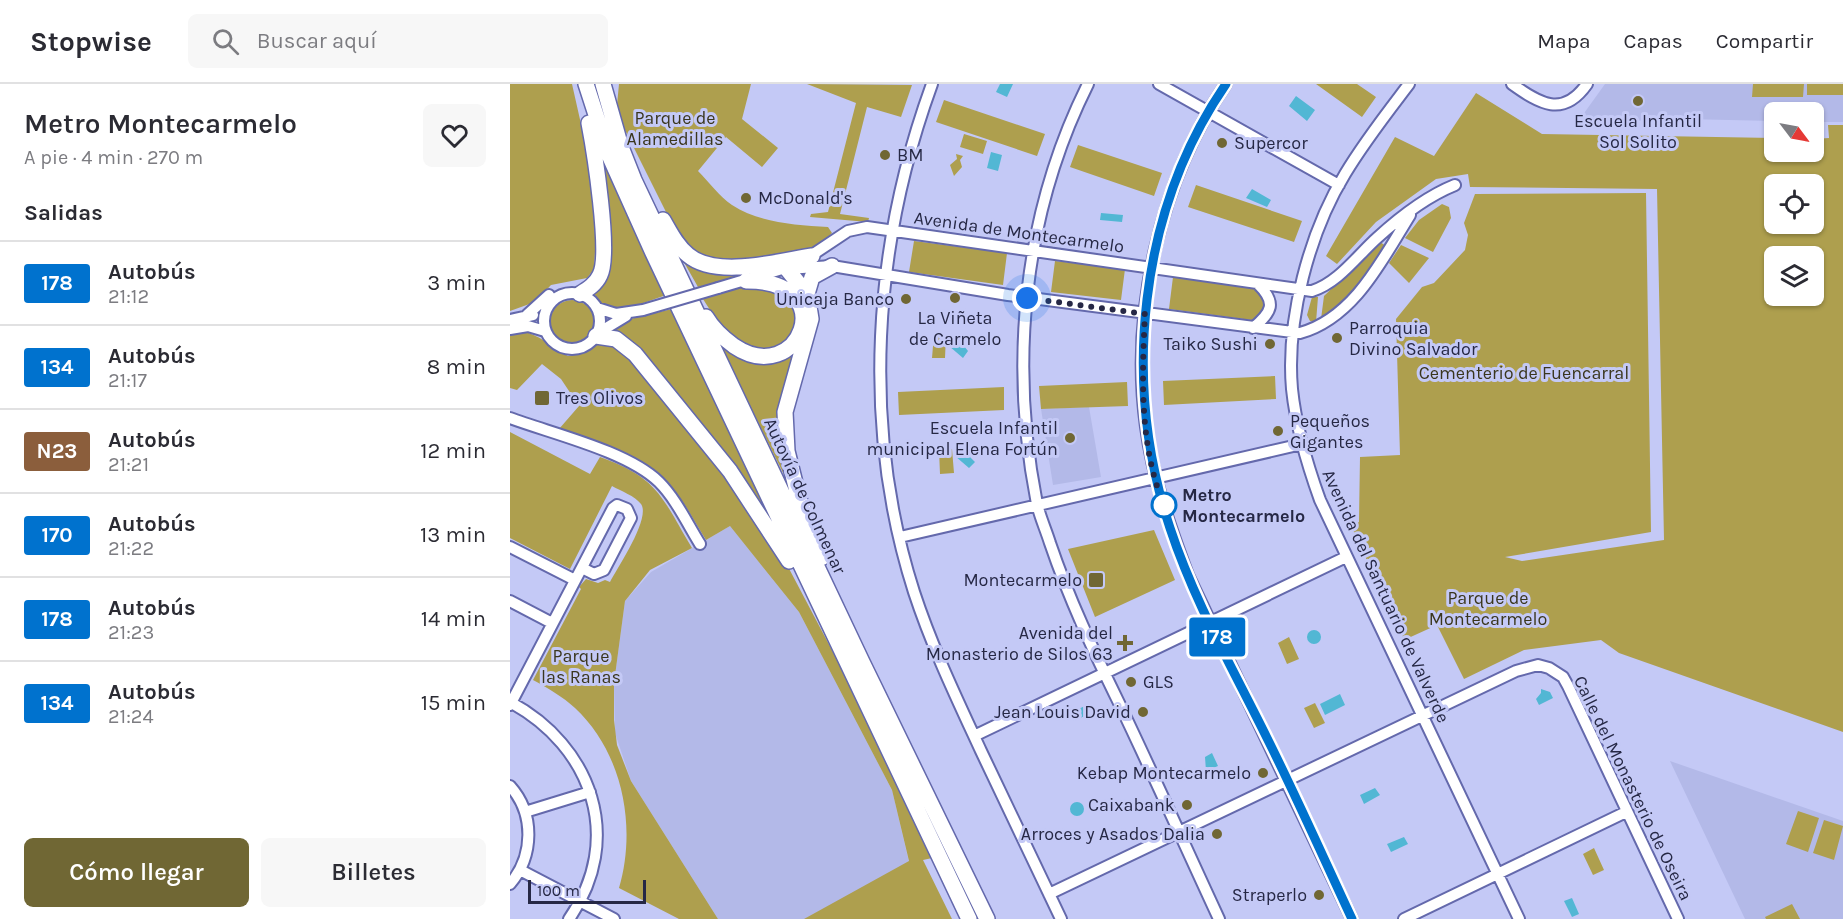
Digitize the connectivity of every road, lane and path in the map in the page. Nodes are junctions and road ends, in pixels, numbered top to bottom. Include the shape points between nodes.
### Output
1 (585, 84) edge
2 (603, 84) edge
3 (932, 84) edge
4 (1088, 84) edge
5 (1159, 84) edge
6 (1226, 84) edge
7 (1409, 84) edge
8 (1512, 84) edge
9 (1587, 84) edge
10 (1208, 111) junction
11 (621, 147) junction
12 (1339, 185) junction
13 (1455, 185) dead end
14 (1415, 207) junction
15 (891, 231) junction
16 (1033, 251) junction
17 (670, 255) junction
18 (812, 256) junction
19 (832, 266) junction
20 (1152, 268) junction
21 (787, 269) junction
22 (885, 274) junction
23 (746, 281) junction
24 (1258, 284) junction
25 (586, 290) junction
26 (1300, 290) junction
27 (807, 294) junction
28 (1027, 298) junction
29 (597, 308) junction
30 (546, 309) junction
31 (629, 314) junction
32 (1145, 314) junction
33 (527, 315) junction
34 (510, 320) edge
35 (1253, 328) junction
36 (510, 329) edge
37 (545, 331) junction
38 (1294, 333) junction
39 (597, 335) junction
40 (510, 418) edge
41 (1302, 444) junction
42 (1156, 478) junction
43 (1037, 505) junction
44 (900, 537) junction
45 (700, 544) dead end
46 (510, 547) edge
47 (1346, 557) junction
48 (582, 568) junction
49 (575, 580) junction
50 (510, 601) edge
51 (552, 623) junction
52 (1210, 623) junction
53 (841, 654) junction
54 (1104, 674) junction
55 (510, 703) edge
56 (1422, 714) junction
57 (891, 720) junction
58 (974, 736) junction
59 (1287, 779) junction
60 (510, 786) edge
61 (590, 792) junction
62 (525, 812) junction
63 (1626, 812) junction
64 (1179, 832) junction
65 (520, 870) junction
66 (1498, 874) junction
67 (510, 884) edge
68 (1049, 894) junction
69 (580, 902) junction
70 (569, 919) edge
71 (614, 919) edge
72 (969, 919) edge
73 (987, 919) edge
74 (1061, 919) edge
75 (1220, 919) edge
76 (1352, 919) edge
77 (1404, 919) edge
78 (1519, 919) edge
79 (1678, 919) edge

1 - 25 highway via 599,187 604,265
1 - 53 highway, Autovía de Colmenar via 620,183
2 - 11 highway, Autovía de Colmenar
3 - 15 street via 900,187
4 - 16 street via 1053,170
5 - 10 street
6 - 10 street
7 - 12 street, Avenida del Santuario de Valverde
8 - 9 street via 1549,105 1570,101
10 - 12 street
10 - 20 street via 1174,188
11 - 17 highway, Autovía de Colmenar
11 - 18 highway via 677,244 690,257 707,265 736,267
12 - 26 street, Avenida del Santuario de Valverde via 1314,239
13 - 14 street, Avenida de Montecarmelo
14 - 26 street, Avenida de Montecarmelo via 1326,287
14 - 38 street via 1344,310 1317,328
15 - 16 street, Avenida de Montecarmelo
15 - 18 street, Avenida de Montecarmelo via 853,228
15 - 22 street
16 - 20 street, Avenida de Montecarmelo
16 - 28 street
17 - 23 highway via 710,324 725,340 752,356 780,354 795,343 799,334 800,304 787,288 776,283
17 - 57 highway, Autovía de Colmenar
18 - 21 street, Avenida de Montecarmelo
19 - 21 street, Avenida de Montecarmelo
19 - 22 street, Avenida de Montecarmelo
19 - 27 highway via 812,277
20 - 24 street, Avenida de Montecarmelo
20 - 32 street
21 - 23 street, Avenida de Montecarmelo
21 - 27 highway
22 - 28 street, Avenida de Montecarmelo
22 - 44 street via 880,333 881,404
23 - 31 street, Avenida de Montecarmelo, bridge
24 - 26 street, Avenida de Montecarmelo
24 - 35 street via 1270,303 1269,311
25 - 29 street
25 - 30 street via 560,295
25 - 33 street via 558,289
26 - 38 street, Avenida del Santuario de Valverde
27 - 57 highway via 811,319 785,412 787,452 803,509 869,659
28 - 32 street, Avenida de Montecarmelo
28 - 43 street via 1024,399
29 - 31 street via 610,314
29 - 39 street
30 - 33 street
30 - 37 street
31 - 39 street
32 - 35 street, Avenida de Montecarmelo
32 - 42 street via 1143,394
33 - 34 street
35 - 38 street, Avenida de Montecarmelo
36 - 37 street via 528,326
37 - 39 street via 554,344 569,350 584,347
38 - 41 street, Avenida del Santuario de Valverde via 1292,387
39 - 53 highway via 616,339 635,354 730,471 780,546
40 - 45 street via 640,467 665,490
41 - 42 street
41 - 47 street, Avenida del Santuario de Valverde via 1320,500
42 - 43 street
42 - 52 street via 1170,529
43 - 44 street
43 - 54 street via 1067,591
44 - 58 street via 931,640
46 - 49 street
47 - 52 street
47 - 56 street, Avenida del Santuario de Valverde
48 - 48 street via 594,574 604,570 631,518 627,508 613,508
48 - 49 street
49 - 51 street
50 - 51 street
51 - 55 street
52 - 54 street
52 - 59 street
53 - 72 highway, Autovía de Colmenar
54 - 58 street
54 - 64 street
55 - 61 street via 536,718 561,740
56 - 59 street
56 - 63 street, Calle del Monasterio de Oseira via 1526,666 1538,665 1557,673 1568,686
56 - 66 street, Avenida del Santuario de Valverde
57 - 73 highway, Autovía de Colmenar
58 - 68 street
59 - 64 street
59 - 76 street
60 - 62 street
61 - 62 street
61 - 69 street via 596,850
62 - 65 street via 529,840
63 - 66 street
63 - 79 street, Calle del Monasterio de Oseira
64 - 68 street
64 - 75 street
65 - 67 street
65 - 69 street
66 - 77 street
66 - 78 street, Avenida del Santuario de Valverde
68 - 74 street
69 - 70 street
69 - 71 street

